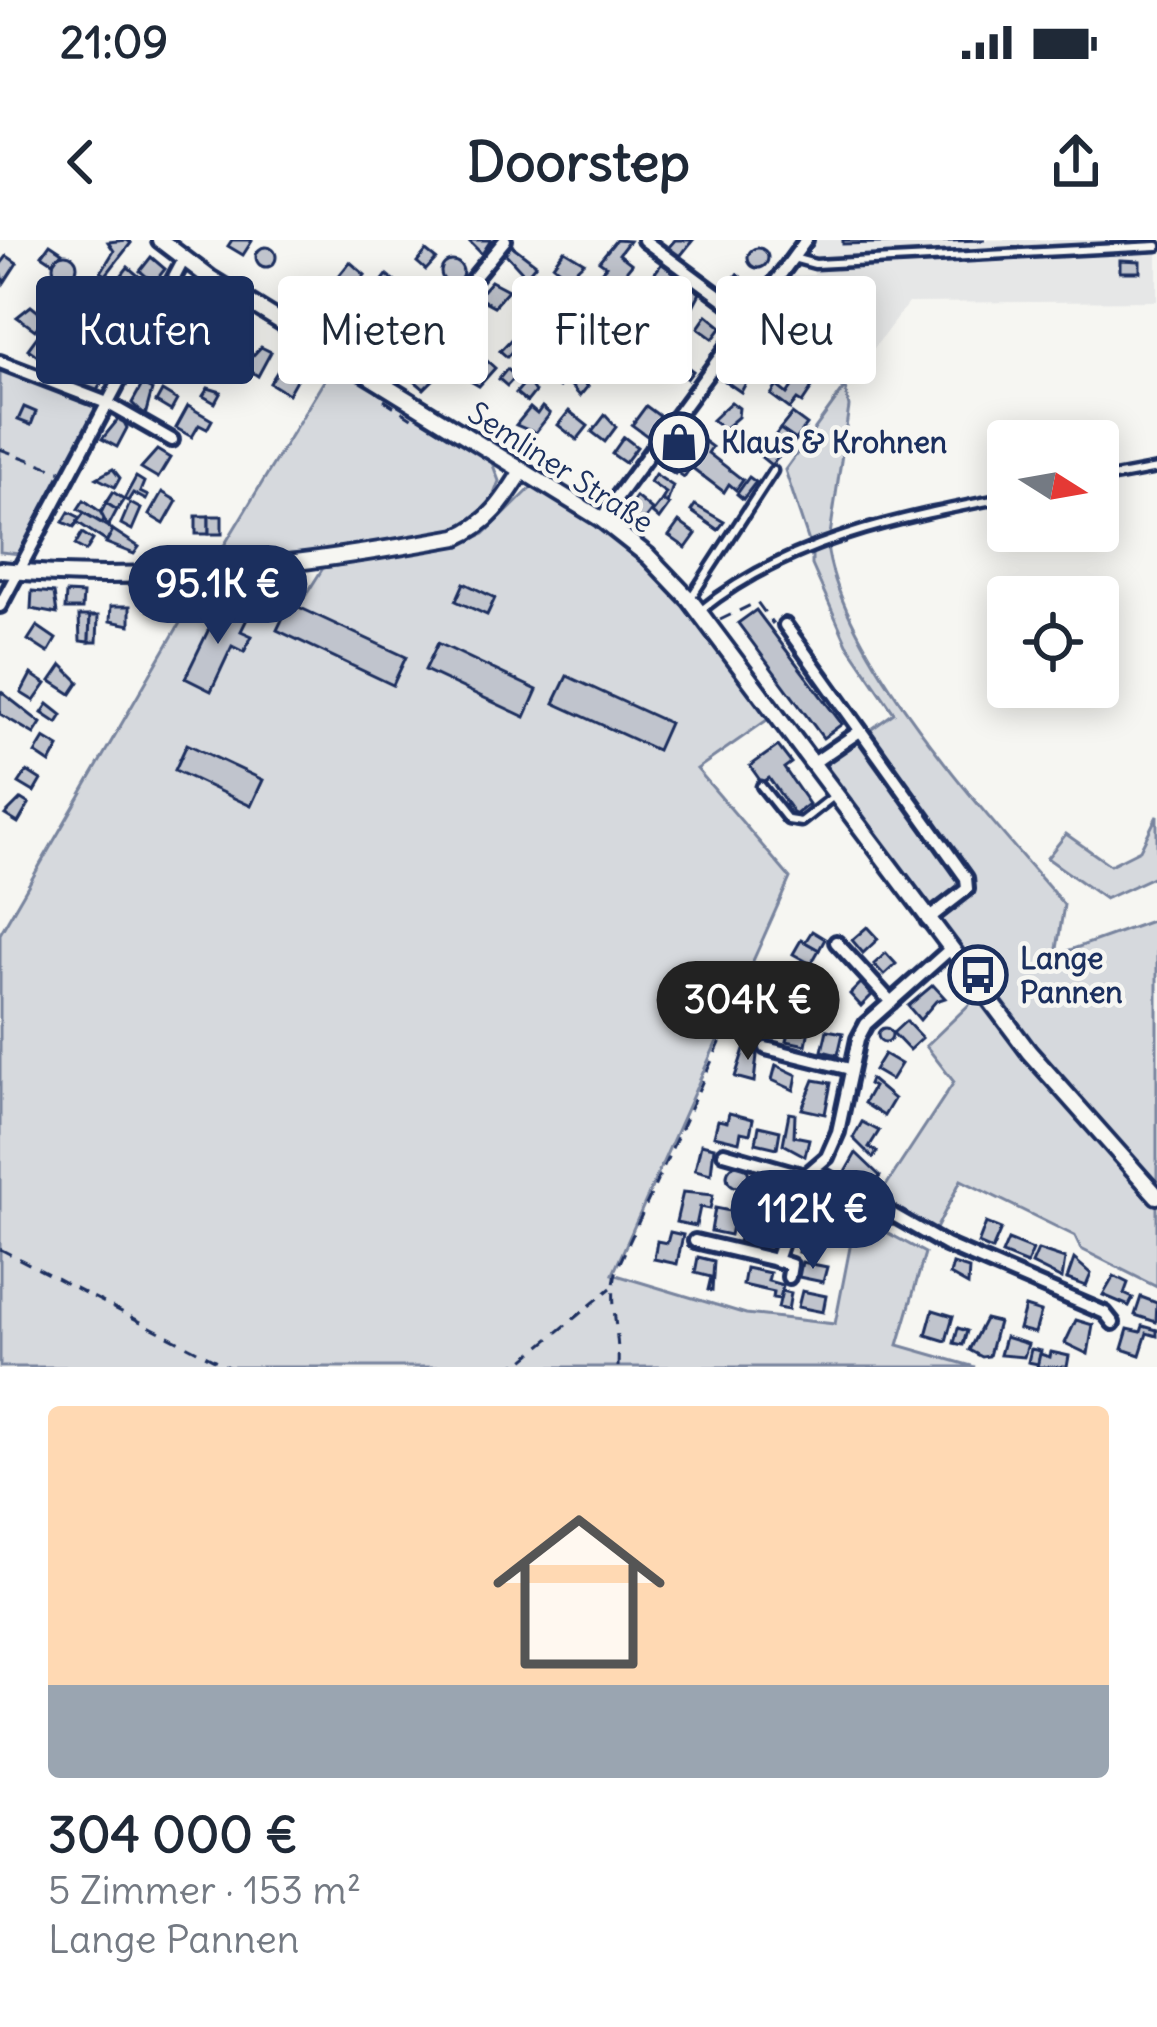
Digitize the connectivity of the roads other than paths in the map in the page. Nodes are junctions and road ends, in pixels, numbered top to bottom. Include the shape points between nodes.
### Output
1 (160, 240) edge
2 (506, 240) edge
3 (644, 240) edge
4 (806, 240) edge
5 (1157, 246) edge
6 (793, 258) junction
7 (184, 260) junction
8 (780, 276) edge
9 (716, 293) edge
10 (278, 321) edge
11 (0, 362) edge
12 (716, 363) edge
13 (379, 384) edge
14 (384, 387) junction
15 (107, 403) junction
16 (172, 440) dead end
17 (1157, 470) edge
18 (522, 471) junction
19 (772, 471) dead end
20 (1119, 476) edge
21 (987, 502) edge
22 (601, 519) junction
23 (0, 570) edge
24 (18, 572) junction
25 (0, 606) edge
26 (694, 606) junction
27 (782, 628) road end
28 (860, 731) junction
29 (817, 761) junction
30 (761, 786) dead end
31 (835, 795) junction
32 (927, 920) junction
33 (836, 942) dead end
34 (950, 950) junction
35 (891, 1002) junction
36 (766, 1048) dead end
37 (850, 1069) junction
38 (724, 1153) dead end
39 (810, 1173) junction
40 (1157, 1196) edge
41 (695, 1241) dead end
42 (776, 1260) junction
43 (789, 1277) dead end
44 (1113, 1323) dead end

1 - 7 street, Semliner Straße
2 - 14 street
3 - 9 street
4 - 6 street
5 - 6 lane via 814,264
6 - 8 street
7 - 10 street, Semliner Straße
7 - 15 street
11 - 15 street
12 - 22 street
13 - 14 street, Semliner Straße
14 - 18 street, Semliner Straße
15 - 16 street
15 - 24 street
17 - 20 lane
18 - 22 street, Semliner Straße
18 - 24 street via 498,510 457,537 286,567
19 - 26 lane
21 - 26 lane via 781,558
22 - 26 street, Semliner Straße
23 - 24 street
24 - 25 street
26 - 29 street, Semliner Straße
27 - 28 street
28 - 29 street
28 - 32 street via 966,878 967,889
29 - 31 street, Semliner Straße
30 - 31 lane via 788,820 801,822
31 - 32 street, Semliner Straße
32 - 34 street, Semliner Straße
33 - 35 street
34 - 35 street
34 - 40 street, Semliner Straße
35 - 37 street via 866,1024
36 - 37 street
37 - 39 street via 838,1132
38 - 39 street
39 - 42 street
39 - 44 street via 946,1244 1105,1312
41 - 42 street
42 - 43 street via 790,1265

